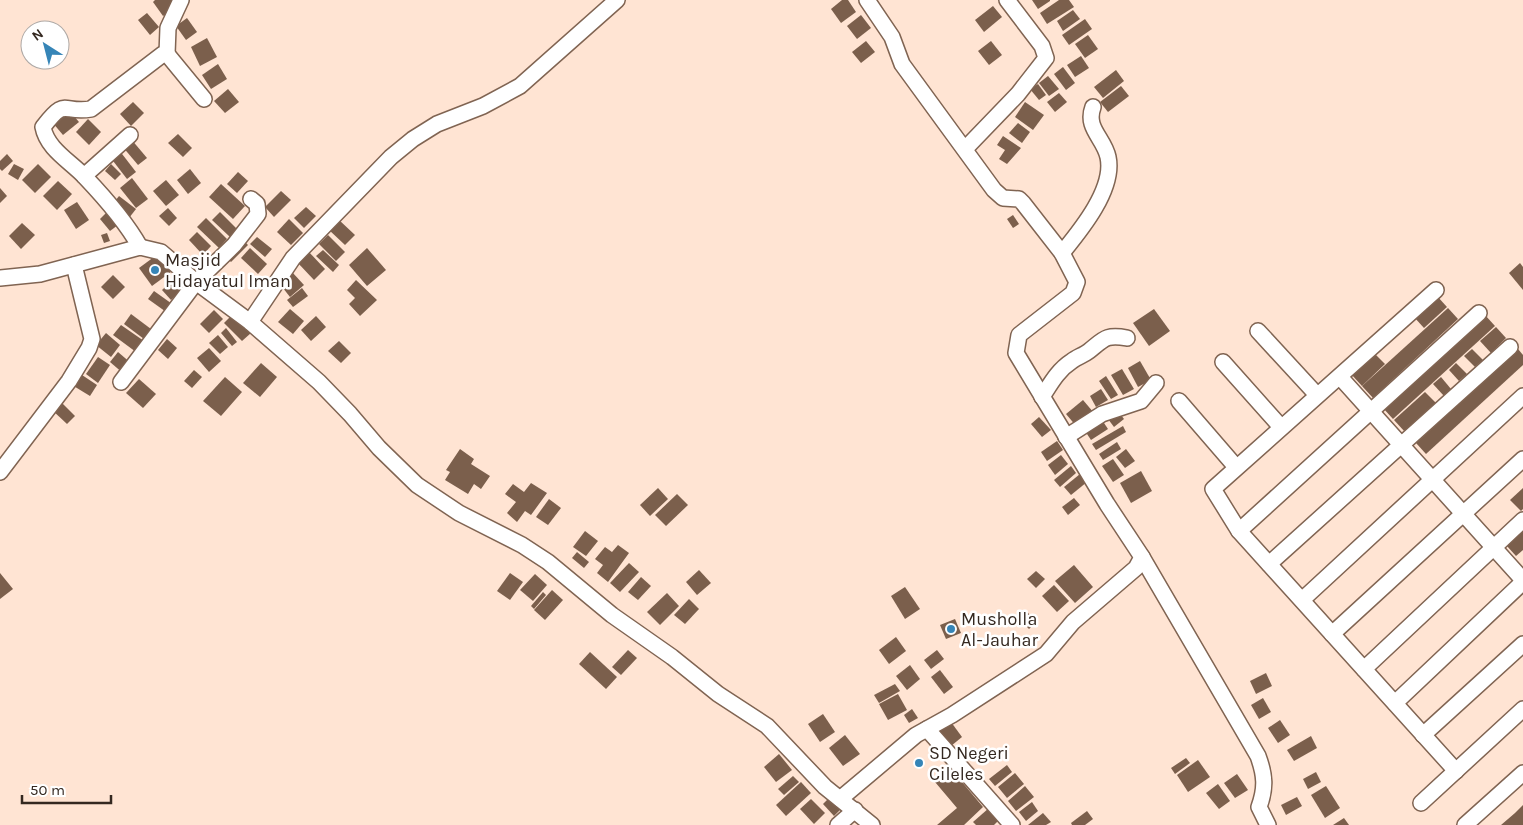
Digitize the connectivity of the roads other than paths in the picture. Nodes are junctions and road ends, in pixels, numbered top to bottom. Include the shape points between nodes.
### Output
1 (181, 0) edge
2 (617, 0) edge
3 (868, 0) edge
4 (1007, 0) edge
5 (167, 54) junction
6 (204, 99) dead end
7 (1093, 107) dead end
8 (130, 135) dead end
9 (966, 149) junction
10 (84, 176) junction
11 (252, 199) dead end
12 (140, 247) junction
13 (1062, 254) junction
14 (74, 265) junction
15 (0, 278) edge
16 (196, 282) junction
17 (1436, 290) dead end
18 (1479, 313) dead end
19 (250, 322) junction
20 (1258, 331) dead end
21 (1127, 338) dead end
22 (1510, 347) dead end
23 (1223, 362) dead end
24 (1340, 377) junction
25 (121, 382) dead end
26 (1156, 383) dead end
27 (1317, 394) junction
28 (1523, 396) edge
29 (1042, 397) junction
30 (1180, 401) dead end
31 (1371, 412) junction
32 (1281, 427) junction
33 (1066, 437) junction
34 (1400, 445) junction
35 (1523, 459) edge
36 (1236, 468) junction
37 (0, 472) edge
38 (1431, 480) junction
39 (1462, 514) junction
40 (1523, 520) edge
41 (1239, 531) junction
42 (1493, 548) junction
43 (1142, 557) junction
44 (1269, 564) junction
45 (1523, 581) edge
46 (1302, 600) junction
47 (1332, 634) junction
48 (1523, 644) edge
49 (1364, 669) junction
50 (1395, 703) junction
51 (1523, 710) edge
52 (927, 729) junction
53 (1423, 735) junction
54 (1456, 771) junction
55 (1523, 773) edge
56 (840, 799) junction
57 (1421, 803) dead end
58 (855, 810) junction
59 (838, 825) edge
60 (872, 825) edge
61 (1012, 825) edge
62 (1268, 825) edge
63 (1465, 825) edge

1 - 5 street via 168,28
2 - 19 street via 520,86 483,106 437,124 391,158 293,258
3 - 9 street via 892,37 902,64
4 - 9 street via 1042,46 1046,58 1018,94
5 - 6 street
5 - 10 street via 146,65 91,109 80,111 66,107 43,127 45,138
7 - 13 street via 1090,123 1108,156 1109,169 1086,223
8 - 10 street
9 - 13 street via 994,190 1003,198 1014,198 1023,203
10 - 12 street
11 - 16 street via 257,204 258,214 234,245
12 - 14 street
12 - 16 street via 161,252
13 - 29 street via 1077,288 1019,334 1015,346
14 - 15 street via 40,274
14 - 37 street via 92,339 90,348
16 - 19 street
16 - 25 street
17 - 24 street
18 - 31 street
19 - 56 street via 319,382 417,485 459,513 548,562 612,615 718,694 767,726
20 - 27 street
21 - 29 street via 1116,336 1100,341 1071,361 1057,374
22 - 34 street
23 - 32 street
24 - 27 street
24 - 31 street
26 - 33 street via 1141,401 1102,414
27 - 32 street
28 - 38 street
29 - 33 street
30 - 36 street
31 - 34 street
31 - 41 street
32 - 36 street
33 - 43 street
34 - 38 street
34 - 44 street
35 - 39 street
36 - 41 street via 1213,489
38 - 39 street
38 - 46 street
39 - 42 street
39 - 47 street
40 - 42 street
41 - 44 street
42 - 45 street
42 - 49 street
43 - 52 street via 1136,568 1073,622 1046,654
43 - 62 street via 1258,756 1265,789 1259,807
44 - 46 street
45 - 50 street
46 - 47 street
47 - 49 street
48 - 53 street
49 - 50 street
50 - 53 street
51 - 54 street
52 - 56 street
52 - 61 street
53 - 54 street
54 - 57 street
55 - 63 street
56 - 58 street
58 - 59 street
58 - 60 street

